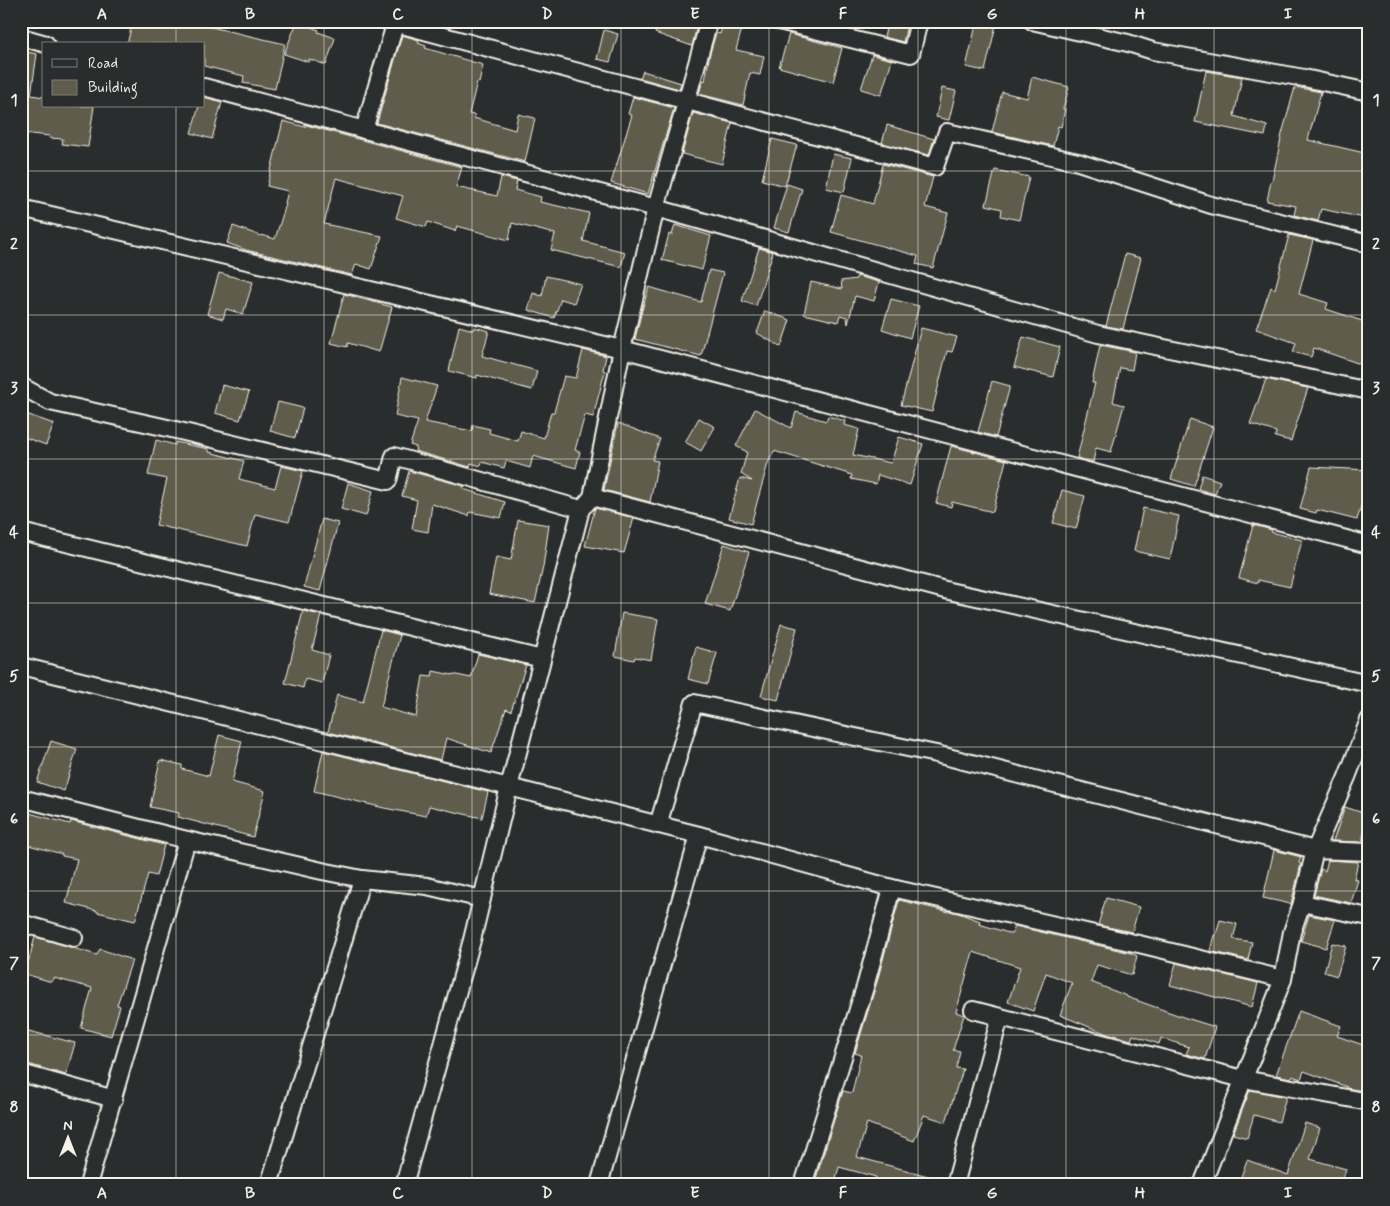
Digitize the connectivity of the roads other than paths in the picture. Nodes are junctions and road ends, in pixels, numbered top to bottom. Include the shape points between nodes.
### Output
1 (709, 21) edge
2 (780, 21) edge
3 (919, 21) edge
4 (1032, 21) edge
5 (392, 22) edge
6 (21, 37) edge
7 (42, 43) edge
8 (205, 87) edge
9 (1369, 92) edge
10 (687, 100) junction
11 (364, 130) junction
12 (21, 208) edge
13 (656, 208) junction
14 (1369, 244) edge
15 (622, 349) junction
16 (21, 386) edge
17 (1369, 391) edge
18 (587, 503) junction
19 (21, 532) edge
20 (1369, 545) edge
21 (542, 660) junction
22 (21, 666) edge
23 (1369, 684) edge
24 (1369, 720) edge
25 (509, 787) junction
26 (21, 798) edge
27 (658, 825) junction
28 (699, 836) junction
29 (187, 840) junction
30 (1315, 850) junction
31 (1369, 852) edge
32 (362, 880) junction
33 (892, 888) junction
34 (482, 899) junction
35 (1302, 903) junction
36 (1369, 917) edge
37 (21, 923) edge
38 (74, 938) dead end
39 (1283, 979) junction
40 (973, 1010) dead end
41 (1000, 1017) junction
42 (21, 1073) edge
43 (1243, 1079) junction
44 (114, 1098) junction
45 (1369, 1102) edge
46 (88, 1185) edge
47 (269, 1185) edge
48 (404, 1185) edge
49 (599, 1185) edge
50 (803, 1185) edge
51 (955, 1185) edge
52 (1202, 1185) edge

1 - 10 street
2 - 3 street via 911,54
4 - 9 street via 1153,51
5 - 10 street
5 - 11 street
6 - 7 street
8 - 11 street
10 - 13 street
10 - 14 street via 935,167 948,132 1078,162 1211,205
11 - 13 street
12 - 15 street
13 - 15 street
13 - 17 street via 1098,334
15 - 18 street
15 - 20 street
16 - 18 street via 50,402 388,480 394,456
18 - 21 street
18 - 23 street via 949,591
19 - 21 street
21 - 25 street
22 - 25 street
24 - 30 street
25 - 27 street
25 - 34 street
26 - 29 street
27 - 28 street
27 - 30 street via 694,703 936,754
28 - 33 street
28 - 49 street
29 - 32 street
29 - 44 street
30 - 31 street
30 - 35 street
32 - 34 street via 427,886
32 - 47 street
33 - 39 street
33 - 50 street via 865,987
34 - 48 street
35 - 36 street
35 - 39 street via 1292,932
37 - 38 street
39 - 43 street
40 - 41 street
41 - 43 street
41 - 51 street
42 - 44 street
43 - 45 street
43 - 52 street
44 - 46 street

